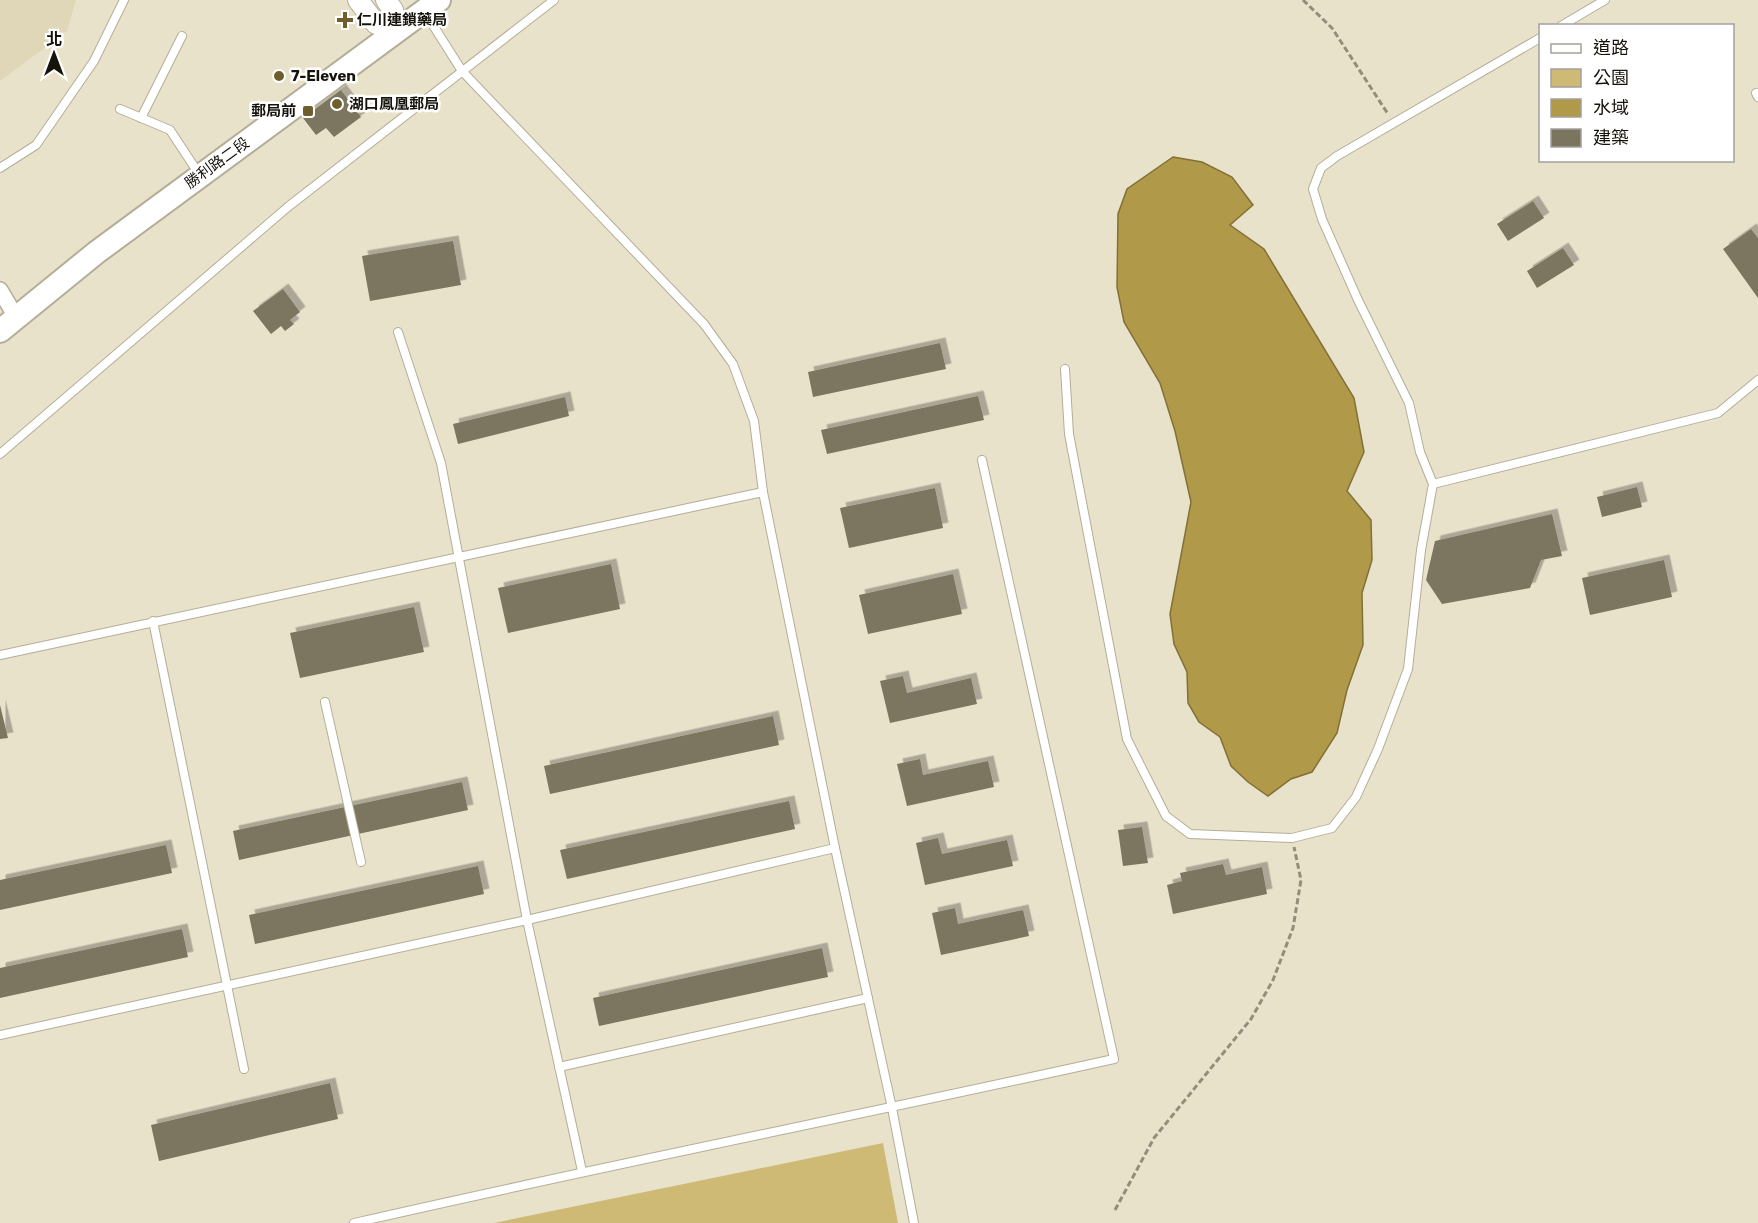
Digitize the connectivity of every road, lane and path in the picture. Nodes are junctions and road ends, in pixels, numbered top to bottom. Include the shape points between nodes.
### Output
1 (124, 0) edge
2 (358, 0) edge
3 (386, 0) edge
4 (554, 0) edge
5 (1303, 0) edge
6 (1605, 0) edge
7 (432, 5) edge
8 (1564, 24) edge
9 (397, 30) junction
10 (182, 36) dead end
11 (1539, 39) edge
12 (462, 71) junction
13 (120, 109) dead end
14 (141, 118) junction
15 (1394, 123) junction
16 (0, 168) edge
17 (200, 175) junction
18 (0, 290) edge
19 (8, 324) edge
20 (398, 332) dead end
21 (1065, 369) dead end
22 (1758, 380) edge
23 (0, 454) edge
24 (982, 460) dead end
25 (1433, 484) junction
26 (763, 492) junction
27 (459, 557) junction
28 (153, 621) junction
29 (0, 655) edge
30 (325, 702) dead end
31 (1292, 838) junction
32 (835, 848) junction
33 (361, 862) dead end
34 (527, 920) junction
35 (226, 985) junction
36 (868, 998) junction
37 (0, 1035) edge
38 (559, 1067) junction
39 (244, 1069) dead end
40 (892, 1108) junction
41 (582, 1171) junction
42 (1115, 1210) dead end
43 (354, 1223) edge
44 (914, 1223) edge

1 - 16 lane via 93,61 36,145
2 - 9 street via 376,24
3 - 9 street via 393,10
4 - 12 lane
5 - 15 path via 1332,28
6 - 8 lane
7 - 9 main road, 勝利路二段
7 - 12 lane
9 - 17 main road, 勝利路二段
10 - 14 lane
11 - 15 lane
12 - 23 lane via 289,206
12 - 26 lane via 710,332 733,364 754,421
13 - 14 lane
14 - 17 lane via 170,130
15 - 25 lane via 1321,168 1313,189 1358,300 1409,403 1420,452
17 - 19 main road, 勝利路二段
18 - 19 street
20 - 27 lane via 441,463
21 - 31 lane via 1070,434 1127,739 1166,816 1190,834
22 - 25 lane via 1718,413
24 - 40 lane via 1114,1059
25 - 31 lane via 1421,550 1408,669 1378,748 1356,796 1332,828
26 - 27 lane
26 - 32 lane
27 - 28 lane
27 - 34 lane
28 - 29 lane
28 - 35 lane
30 - 33 lane
31 - 42 path via 1301,880 1293,928 1273,980 1251,1019 1154,1138
32 - 34 lane
32 - 36 lane
34 - 35 lane
34 - 38 lane
35 - 37 lane
35 - 39 lane
36 - 38 lane
36 - 40 lane
38 - 41 lane
40 - 41 lane
40 - 44 lane
41 - 43 lane

